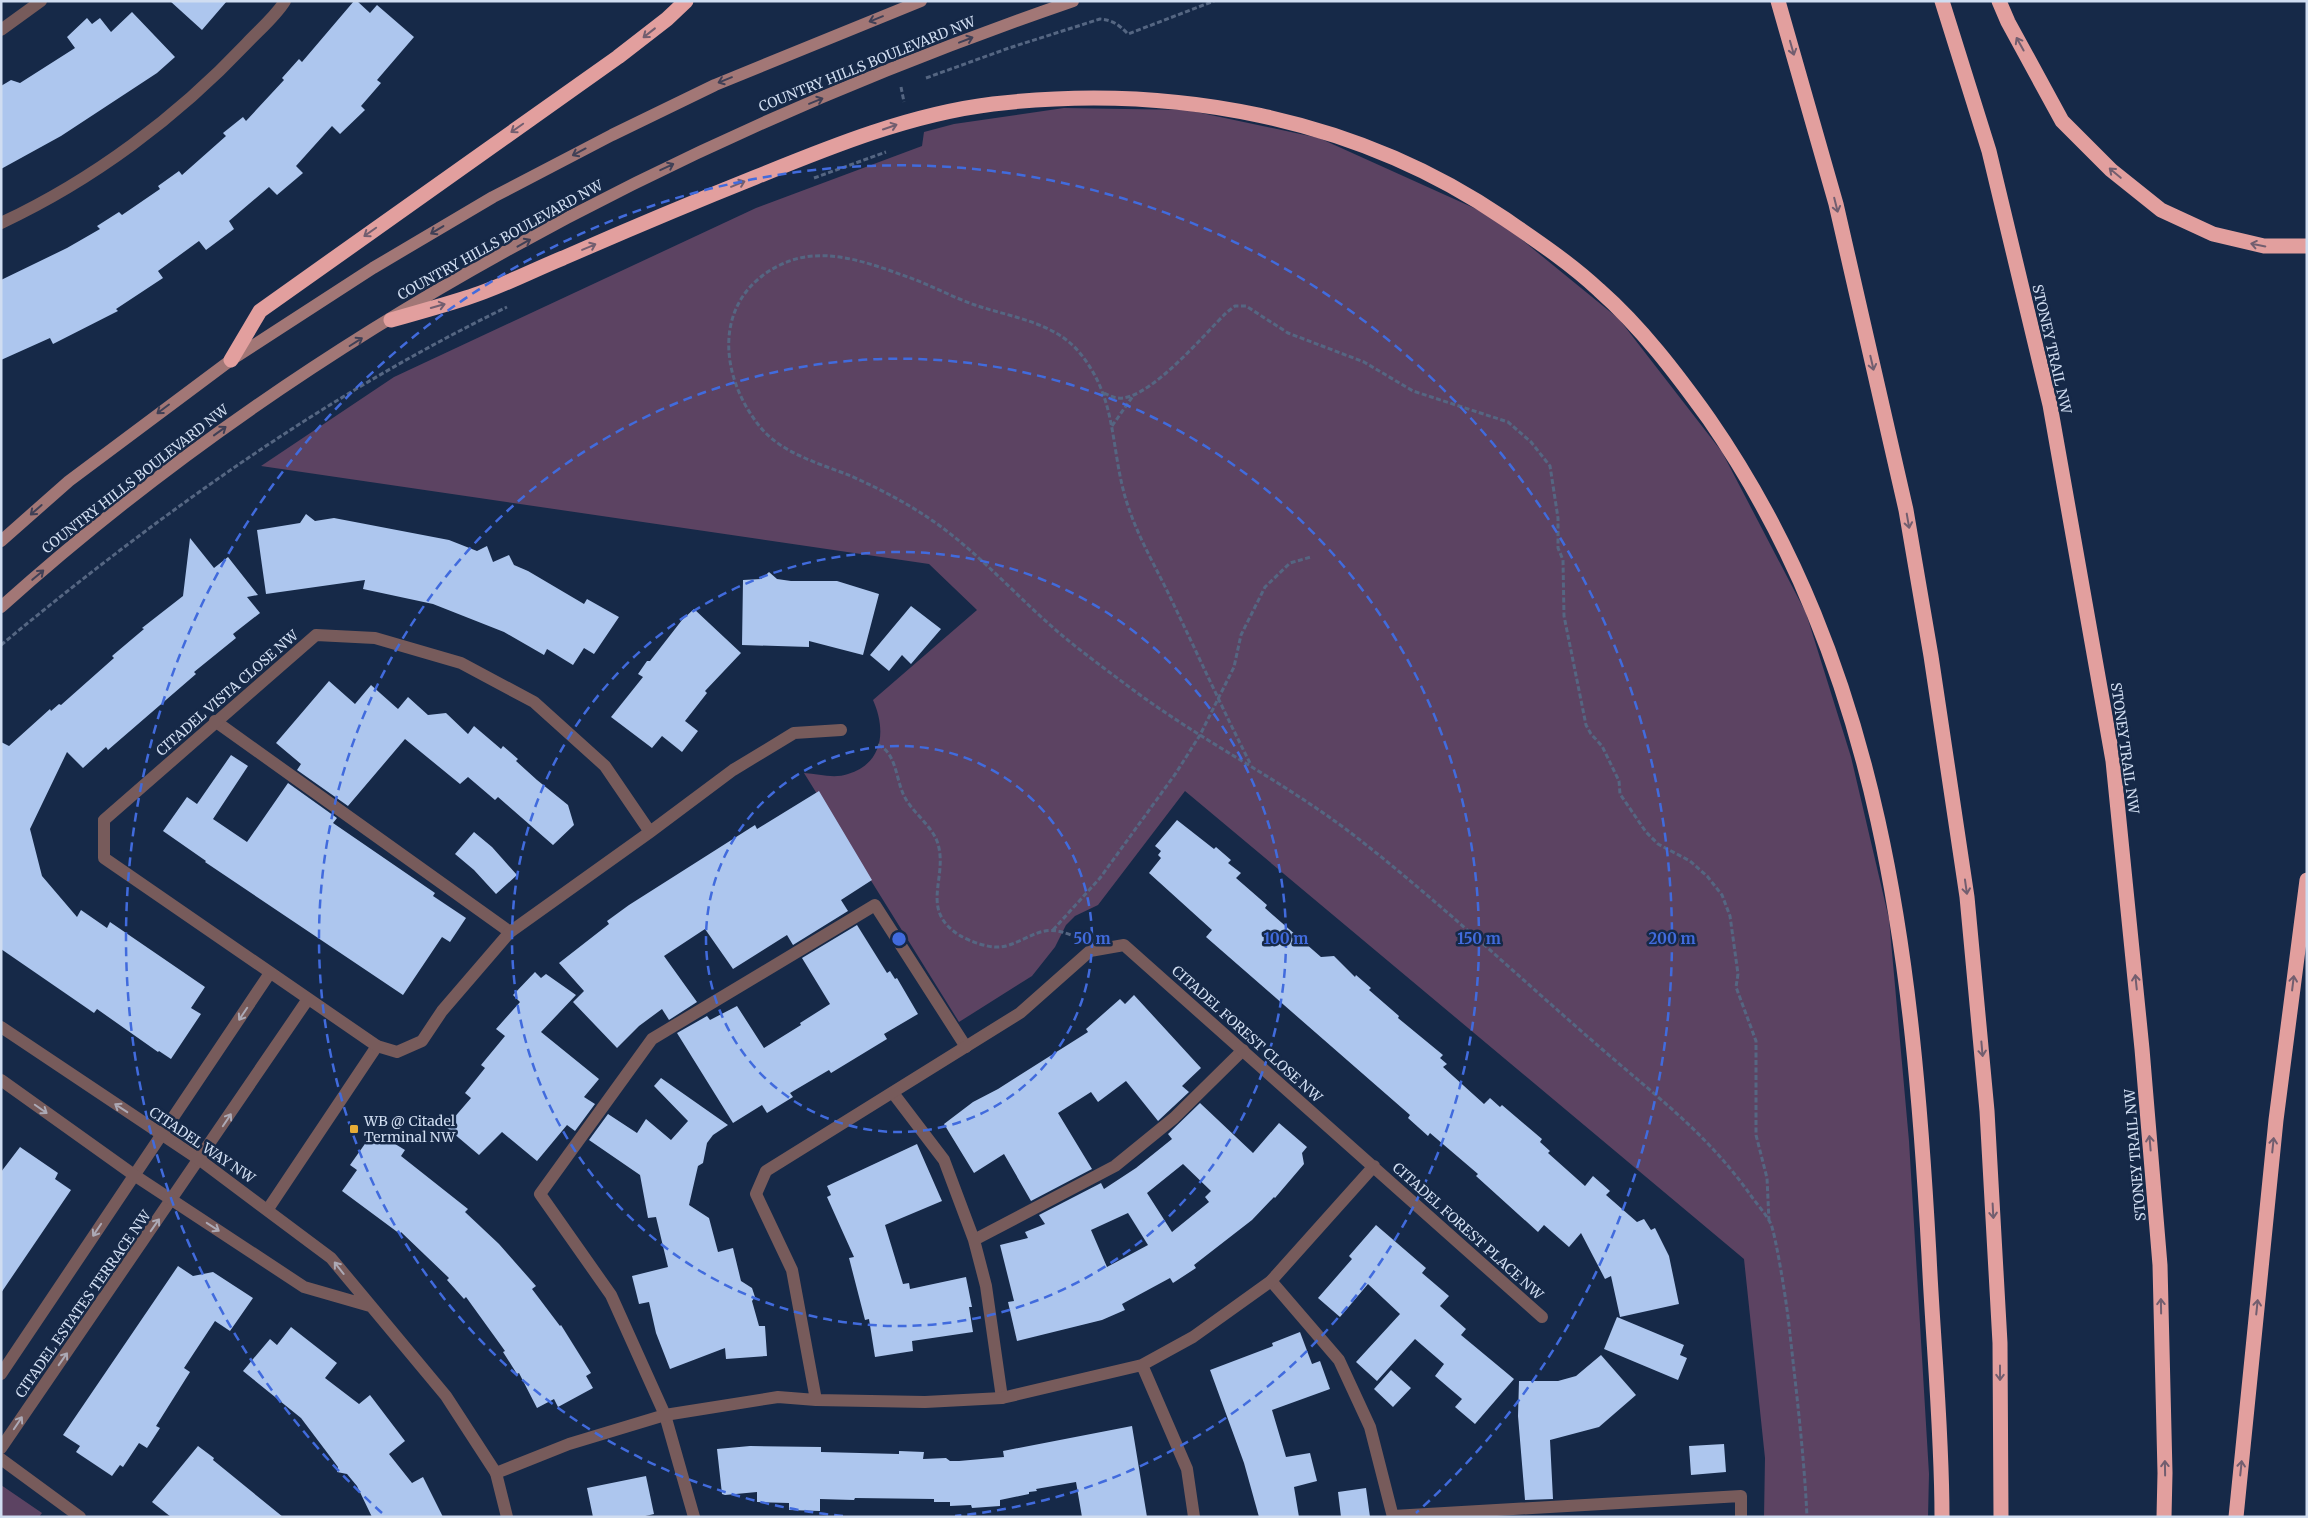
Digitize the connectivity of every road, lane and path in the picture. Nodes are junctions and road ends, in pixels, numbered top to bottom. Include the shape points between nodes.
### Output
1 (40, 1) edge
2 (285, 1) edge
3 (686, 1) edge
4 (921, 1) edge
5 (1073, 1) edge
6 (1214, 1) edge
7 (1778, 1) edge
8 (1942, 1) edge
9 (1999, 1) edge
10 (1, 30) edge
11 (918, 81) dead end
12 (909, 84) dead end
13 (904, 104) dead end
14 (888, 152) dead end
15 (807, 181) dead end
16 (1, 223) edge
17 (2307, 246) edge
18 (508, 307) dead end
19 (391, 320) junction
20 (231, 360) junction
21 (1104, 393) junction
22 (1136, 394) junction
23 (1112, 426) junction
24 (1, 541) edge
25 (1311, 556) dead end
26 (1, 607) edge
27 (1, 645) edge
28 (1219, 700) junction
29 (216, 721) junction
30 (841, 730) dead end
31 (1200, 735) junction
32 (878, 745) dead end
33 (1250, 764) junction
34 (650, 832) junction
35 (2307, 880) edge
36 (1053, 930) junction
37 (510, 932) junction
38 (1071, 936) dead end
39 (270, 973) junction
40 (308, 999) junction
41 (1, 1027) edge
42 (377, 1046) junction
43 (966, 1047) junction
44 (1243, 1050) junction
45 (1, 1080) edge
46 (893, 1093) junction
47 (162, 1135) junction
48 (200, 1160) junction
49 (1374, 1166) junction
50 (134, 1175) junction
51 (172, 1201) junction
52 (268, 1209) junction
53 (1769, 1221) junction
54 (974, 1240) junction
55 (1271, 1280) junction
56 (370, 1306) junction
57 (1542, 1317) dead end
58 (1142, 1365) junction
59 (1, 1374) edge
60 (1002, 1398) junction
61 (816, 1400) junction
62 (665, 1415) junction
63 (1, 1448) edge
64 (1, 1459) edge
65 (496, 1473) junction
66 (1393, 1516) edge
67 (80, 1517) edge
68 (507, 1517) edge
69 (694, 1517) edge
70 (1194, 1517) edge
71 (1741, 1517) edge
72 (1807, 1517) edge
73 (1942, 1517) edge
74 (2001, 1517) edge
75 (2164, 1517) edge
76 (2236, 1517) edge

1 - 10 street
2 - 16 street via 236,54 166,120 88,174
3 -> 20 highway via 618,57 260,311
4 -> 20 main road via 715,85 603,139 484,202 373,268
19 -> 5 main road, COUNTRY HILLS BOULEVARD NW via 436,291 644,178 767,121 887,71
6 - 11 path via 1128,34 1117,23 1100,19
7 -> 74 highway via 1836,204 1906,510 1964,878 1988,1121 2000,1343
75 -> 8 highway, STONEY TRAIL NW via 2160,1265 2113,761 2050,405 1988,151
17 -> 9 highway via 2264,246 2213,234 2160,210 2111,170 2062,121
12 - 13 path via 900,88
14 - 15 path
18 - 27 path via 438,341 325,407 251,456 141,533
26 -> 19 main road, COUNTRY HILLS BOULEVARD NW via 176,463 239,417
19 -> 73 highway via 471,297 789,163 909,120 990,104 1090,98 1168,101 1222,107 1337,136 1441,180 1547,248 1600,290 1646,338 1687,388 1735,458 1764,506 1803,590 1840,679 1864,755 1888,859 1912,1037 1926,1194
20 -> 24 main road via 69,481
21 - 22 path via 1121,398
21 - 23 path
21 - 31 path via 1078,351 1060,334 961,300 933,286 841,257 815,255 790,260 770,270 749,288 734,314 728,335 728,358 735,381 744,402 766,434 804,458 908,503 953,536 1064,637 1136,692
22 - 23 path
22 - 53 path via 1152,385 1236,306 1246,306 1288,333 1364,362 1413,391 1508,422 1531,442 1550,466 1558,518 1558,548 1563,560 1564,616 1584,720 1590,734 1602,746 1619,782 1620,794 1646,832 1658,844 1690,861 1708,876 1722,895 1730,916 1738,974 1736,987 1756,1041 1756,1135 1767,1178
23 - 28 path via 1130,512
25 - 28 path via 1290,563 1265,587 1241,635 1236,660
28 - 31 path
28 - 33 path
29 - 34 street, CITADEL VISTA CLOSE NW via 316,635 375,638 461,663 534,702 605,766
29 - 37 street
29 - 39 street, CITADEL VISTA CLOSE NW via 104,820 104,858
30 - 34 street via 794,733 733,770
31 - 33 path
31 - 36 path via 1100,878
32 - 36 path via 884,747 893,762 909,805 938,843 936,899 939,913 947,926 976,943 996,946 1005,946 1036,932
33 - 53 path via 1358,838 1659,1096 1694,1128 1742,1183
34 - 37 street, CITADEL VISTA CLOSE NW
76 -> 35 highway via 2276,1120
36 - 38 path
37 - 42 street, CITADEL VISTA CLOSE NW via 442,1011 422,1041 397,1052
39 - 40 street, CITADEL VISTA CLOSE NW
39 -> 47 street
40 - 42 street, CITADEL VISTA CLOSE NW
48 -> 40 street
47 -> 41 street, CITADEL WAY NW
42 - 52 street
43 - 44 street, CITADEL FOREST CLOSE NW via 1020,1013 1090,951 1124,945
43 - 46 street, CITADEL FOREST CLOSE NW
43 - 62 street via 875,906 652,1039 540,1194 611,1295
44 - 49 street, CITADEL FOREST CLOSE NW
44 - 54 street via 1174,1118 1115,1166
45 -> 50 street
46 - 54 street via 944,1160
46 - 61 street, CITADEL FOREST CLOSE NW via 766,1171 756,1194 792,1270
47 - 48 street, CITADEL WAY NW
47 - 50 street
48 - 51 street
48 - 52 street, CITADEL WAY NW
49 - 55 street
49 - 57 street, CITADEL FOREST PLACE NW
50 - 51 street
50 -> 59 street, CITADEL ESTATES TERRACE NW
51 -> 56 street via 304,1287
63 -> 51 street, CITADEL ESTATES TERRACE NW
56 -> 52 street, CITADEL WAY NW via 331,1258
53 - 72 path via 1785,1291
54 - 60 street via 986,1286
55 - 58 street via 1194,1337
55 - 66 street via 1339,1360 1370,1427
56 - 65 street, CITADEL WAY NW via 446,1396
58 - 60 street
58 - 70 street via 1188,1469
60 - 61 street via 925,1402
61 - 62 street via 778,1397
62 - 65 street via 569,1444
62 - 69 street
64 - 67 street
65 - 68 street, CITADEL WAY NW
66 - 71 street via 1741,1496

